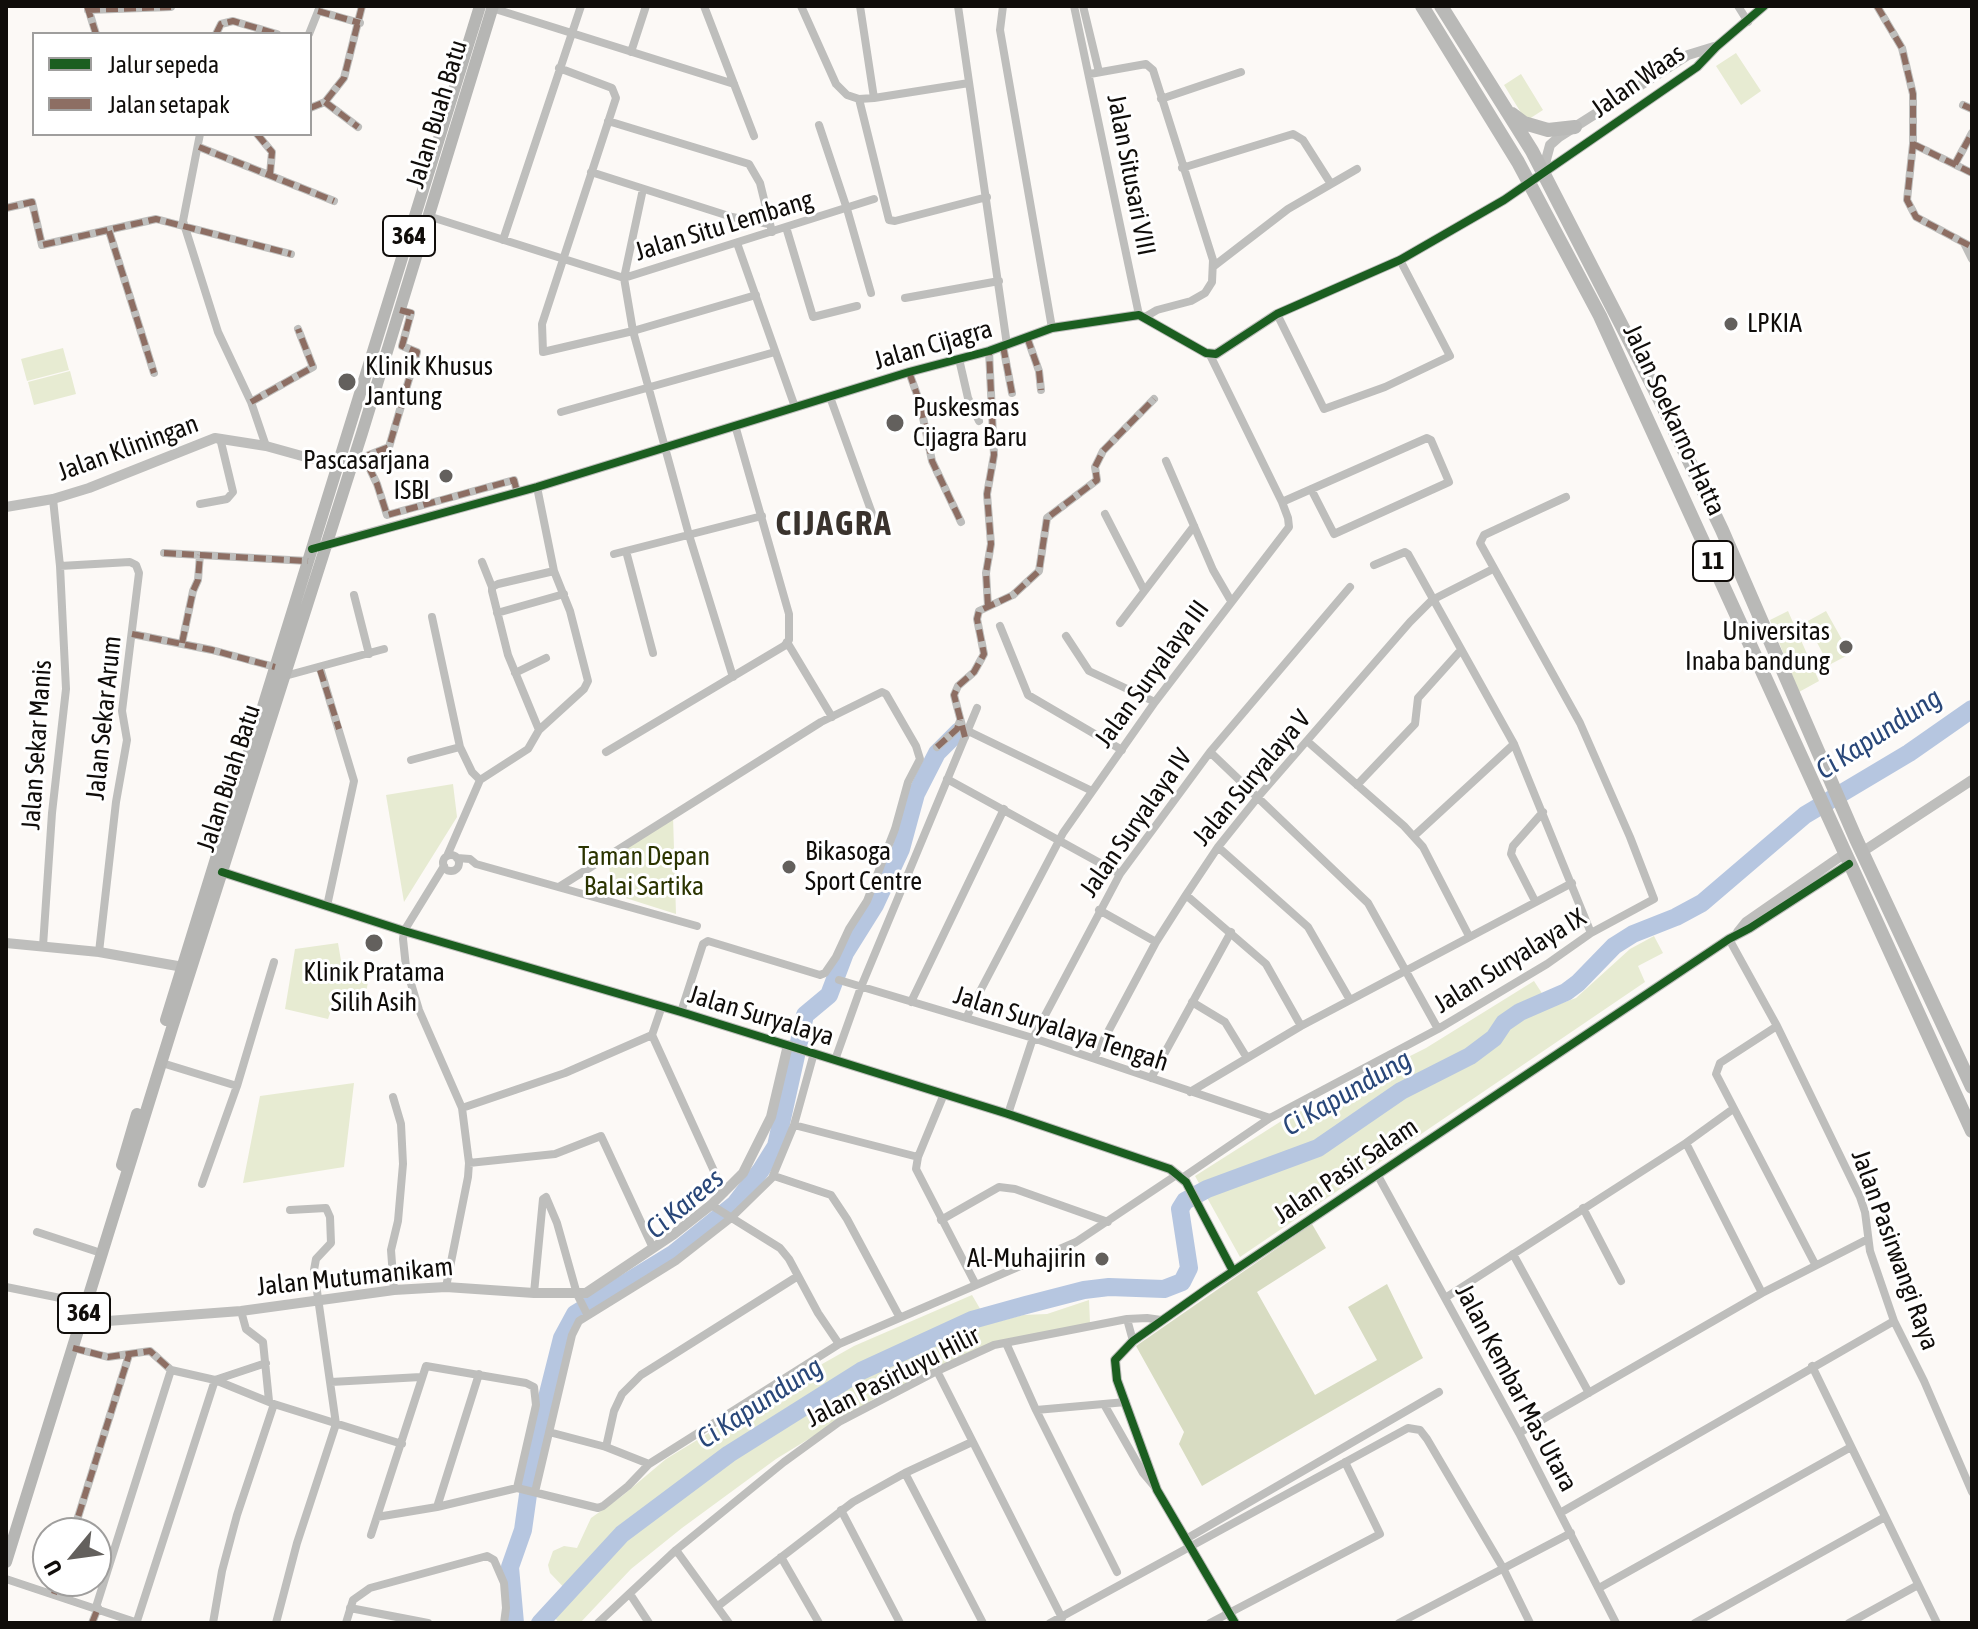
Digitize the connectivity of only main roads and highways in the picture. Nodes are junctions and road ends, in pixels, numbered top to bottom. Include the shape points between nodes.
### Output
1 (1422, 6) edge
2 (1441, 6) edge
3 (489, 7) edge
4 (1506, 108) junction
5 (1575, 127) road end
6 (280, 672) junction
7 (1972, 1087) edge
8 (1972, 1131) edge
9 (6, 1539) edge
10 (6, 1562) edge

1 - 8 highway, Jalan Soekarno-Hatta / 11 via 1529,182 1600,316
2 - 4 highway, Jalan Soekarno-Hatta / 11
3 - 6 main road, Jalan Buah Batu / 364 via 310,555
3 - 6 main road, Jalan Buah Batu / 364 via 405,311
4 - 5 highway via 1536,127
4 - 7 highway, Jalan Soekarno-Hatta / 11 via 1611,301 1722,530 1827,775
6 - 9 main road, Jalan Buah Batu / 364
6 - 10 main road, Jalan Buah Batu / 364

